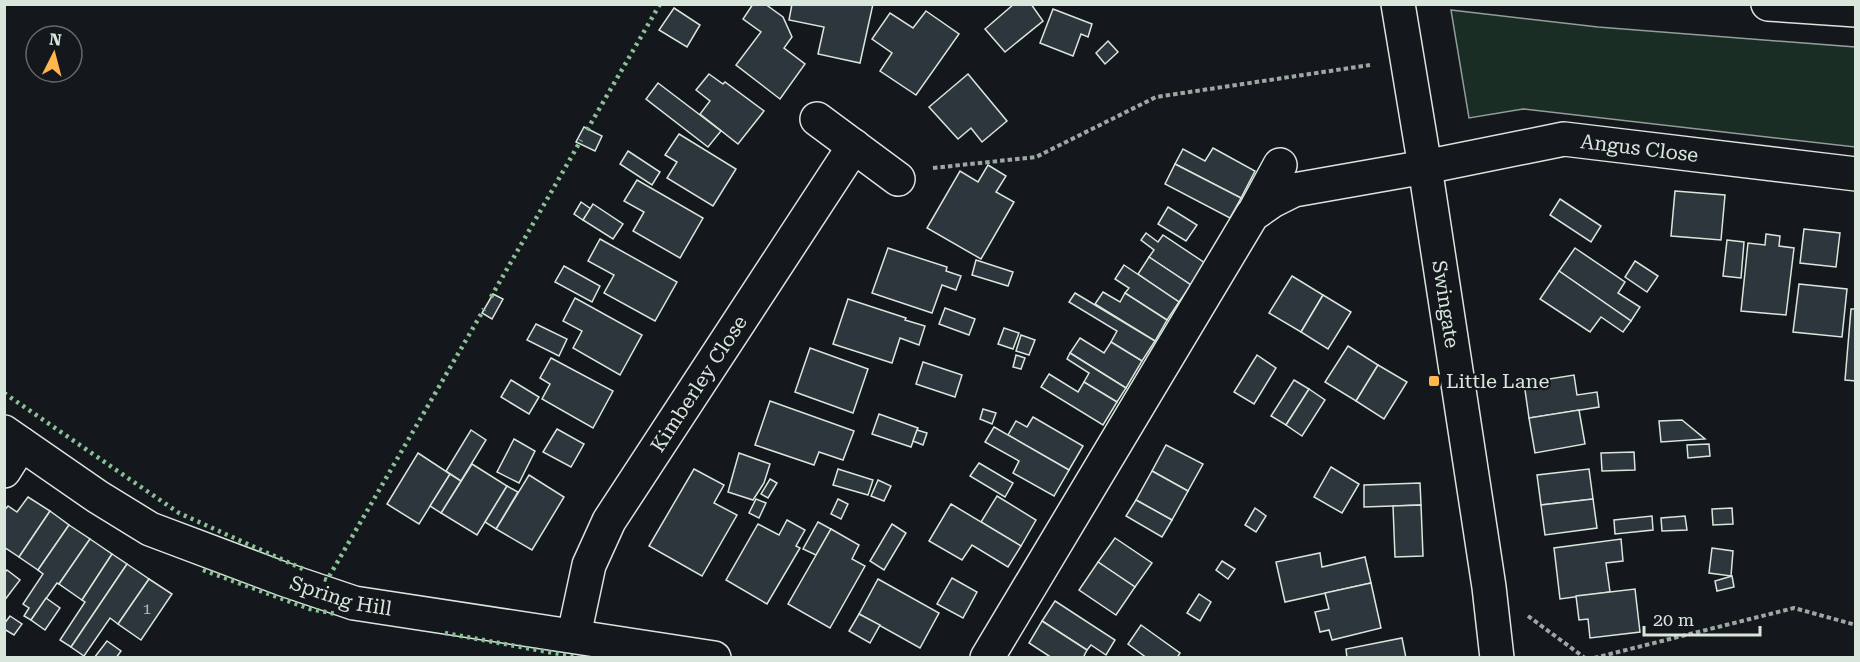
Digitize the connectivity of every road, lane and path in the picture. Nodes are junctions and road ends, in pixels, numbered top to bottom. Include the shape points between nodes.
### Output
1 (1398, 4) edge
2 (1768, 4) edge
3 (1856, 10) edge
4 (1407, 59) junction
5 (817, 119) dead end
6 (854, 146) junction
7 (1280, 165) dead end
8 (1425, 167) junction
9 (1856, 174) edge
10 (898, 178) joint
11 (1252, 215) junction
12 (10, 449) edge
13 (1489, 587) junction
14 (1856, 625) edge
15 (573, 635) junction
16 (714, 657) edge
17 (987, 657) edge
18 (1497, 657) edge
19 (1585, 657) edge
20 (1594, 657) edge

1 - 4 main road, Swingate
2 - 3 main road
4 - 8 main road, Swingate
4 - 10 path via 1156,97 1036,157 919,170
5 - 6 main road
6 - 10 main road
6 - 15 main road, Kimberley Close via 609,521 589,565
7 - 11 main road
8 - 9 main road, Angus Close via 1564,139
8 - 11 main road via 1294,190
8 - 13 main road, Swingate
11 - 17 main road
12 - 15 main road, Spring Hill via 150,529 354,603
13 - 18 main road, Swingate
13 - 19 path
14 - 20 path via 1794,608
15 - 16 main road, Spring Hill

